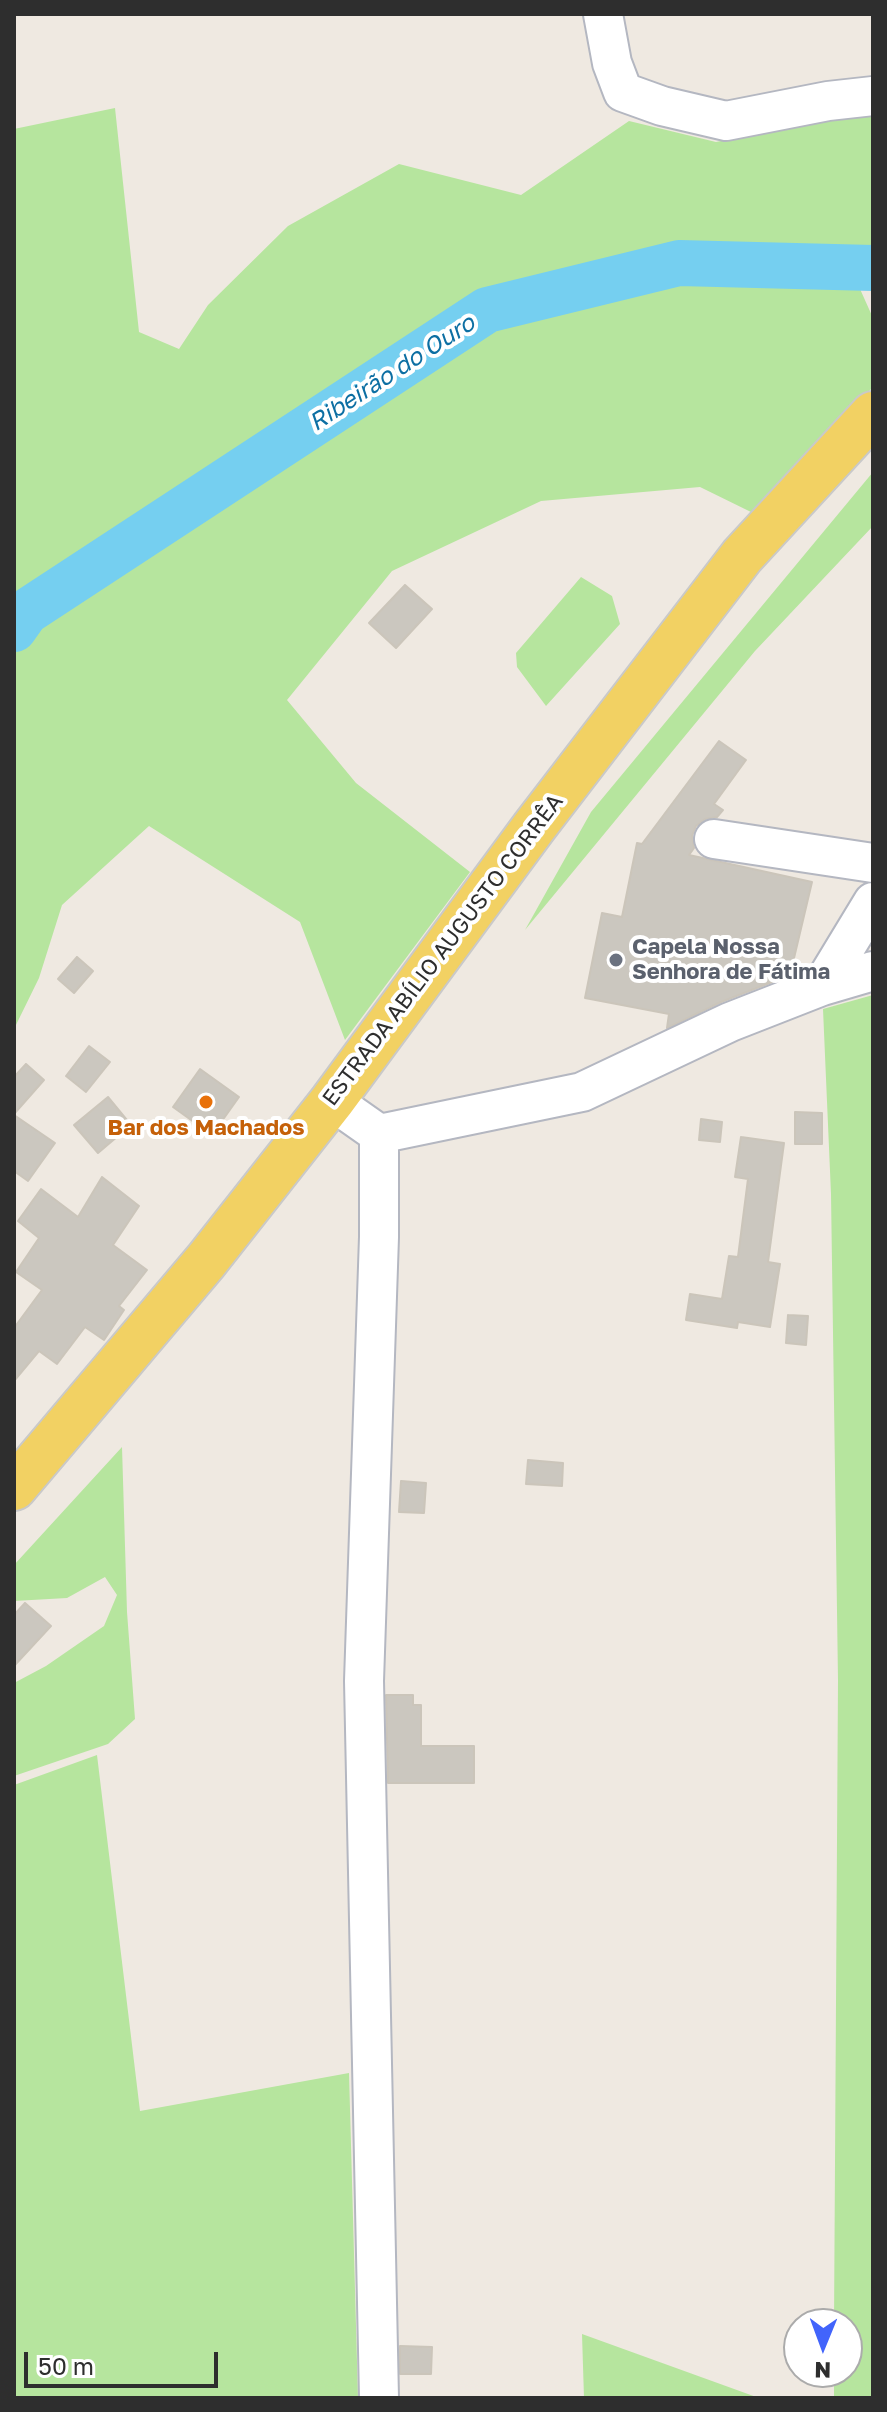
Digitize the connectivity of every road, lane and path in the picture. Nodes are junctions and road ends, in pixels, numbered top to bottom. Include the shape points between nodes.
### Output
1 (603, 14) edge
2 (873, 96) edge
3 (873, 414) edge
4 (714, 839) dead end
5 (873, 863) edge
6 (873, 902) edge
7 (873, 971) edge
8 (822, 986) junction
9 (332, 1101) junction
10 (379, 1134) junction
11 (14, 1488) edge
12 (379, 2398) edge

1 - 2 street via 623,92 662,106 726,121
3 - 9 main road, ESTRADA ABÍLIO AUGUSTO CORRÊA via 742,556
4 - 5 street
6 - 8 street
7 - 8 street
8 - 10 street via 730,1022 582,1092
9 - 10 street
9 - 11 main road, ESTRADA ABÍLIO AUGUSTO CORRÊA via 206,1261
10 - 12 street via 364,1681

